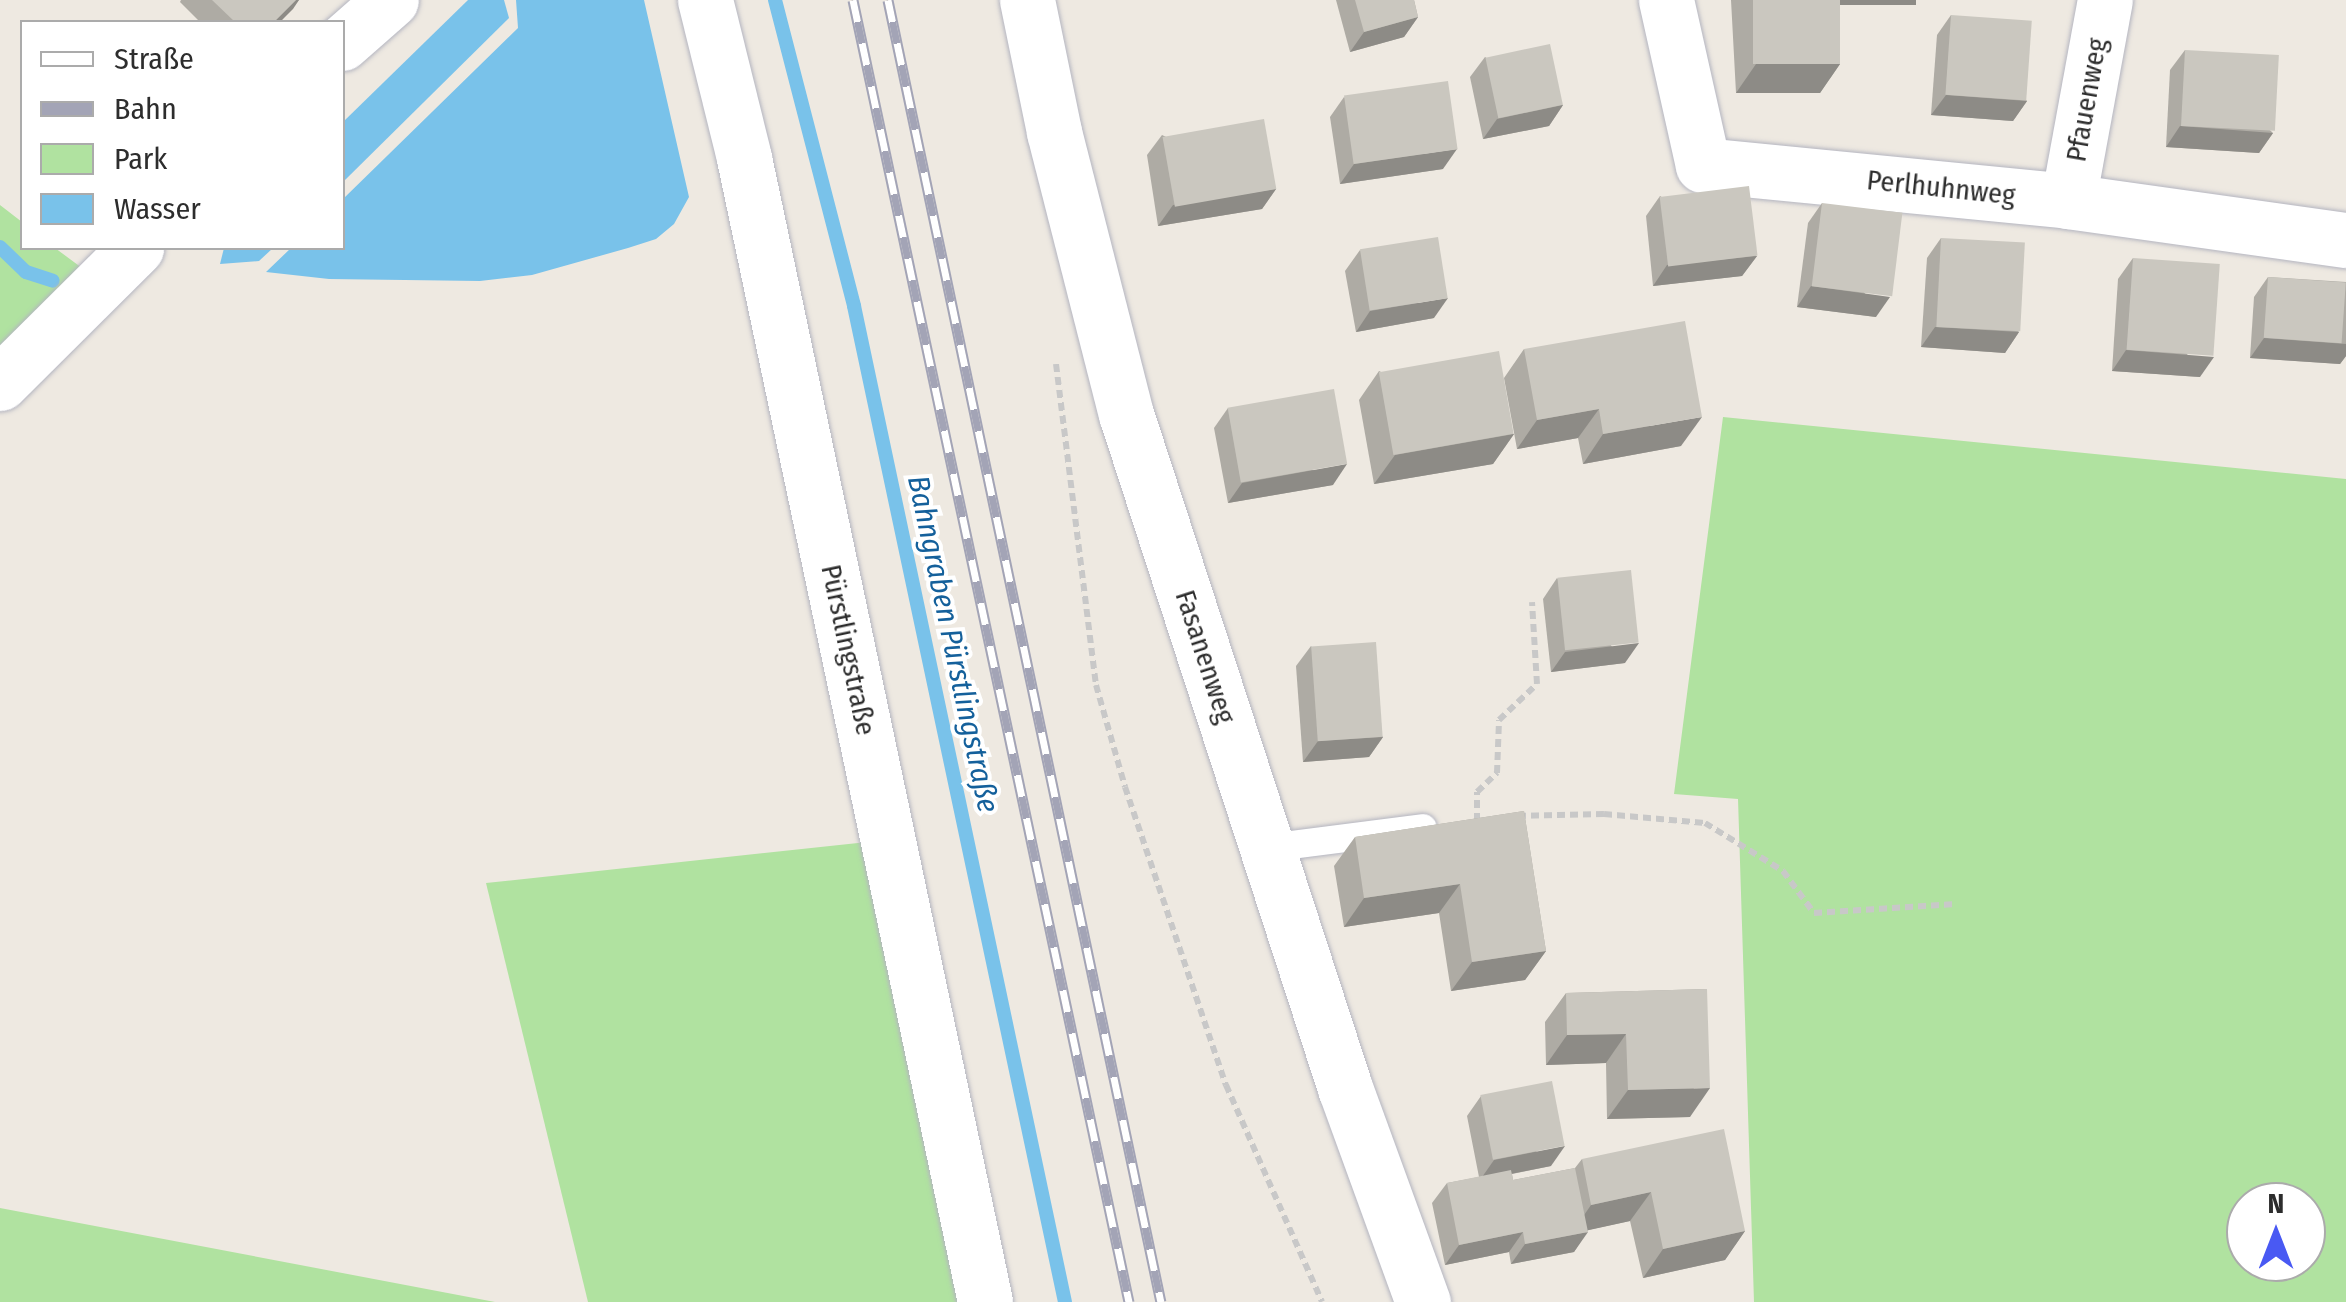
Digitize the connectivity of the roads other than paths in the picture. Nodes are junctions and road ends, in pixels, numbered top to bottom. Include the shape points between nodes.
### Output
1 (392, 0) edge
2 (706, 0) edge
3 (1027, 0) edge
4 (1666, 0) edge
5 (2105, 0) edge
6 (345, 40) edge
7 (2068, 200) junction
8 (2346, 240) edge
9 (134, 250) edge
10 (0, 383) edge
11 (1514, 816) edge
12 (1266, 848) junction
13 (985, 1302) edge
14 (1423, 1302) edge

1 - 6 street
2 - 13 street, Pürstlingstraße
3 - 12 street, Fasanenweg via 1126,414
4 - 7 street, Perlhuhnweg via 1704,165
5 - 7 street, Pfauenweg
7 - 8 street, Perlhuhnweg
9 - 10 street
11 - 12 lane
12 - 14 street, Fasanenweg

